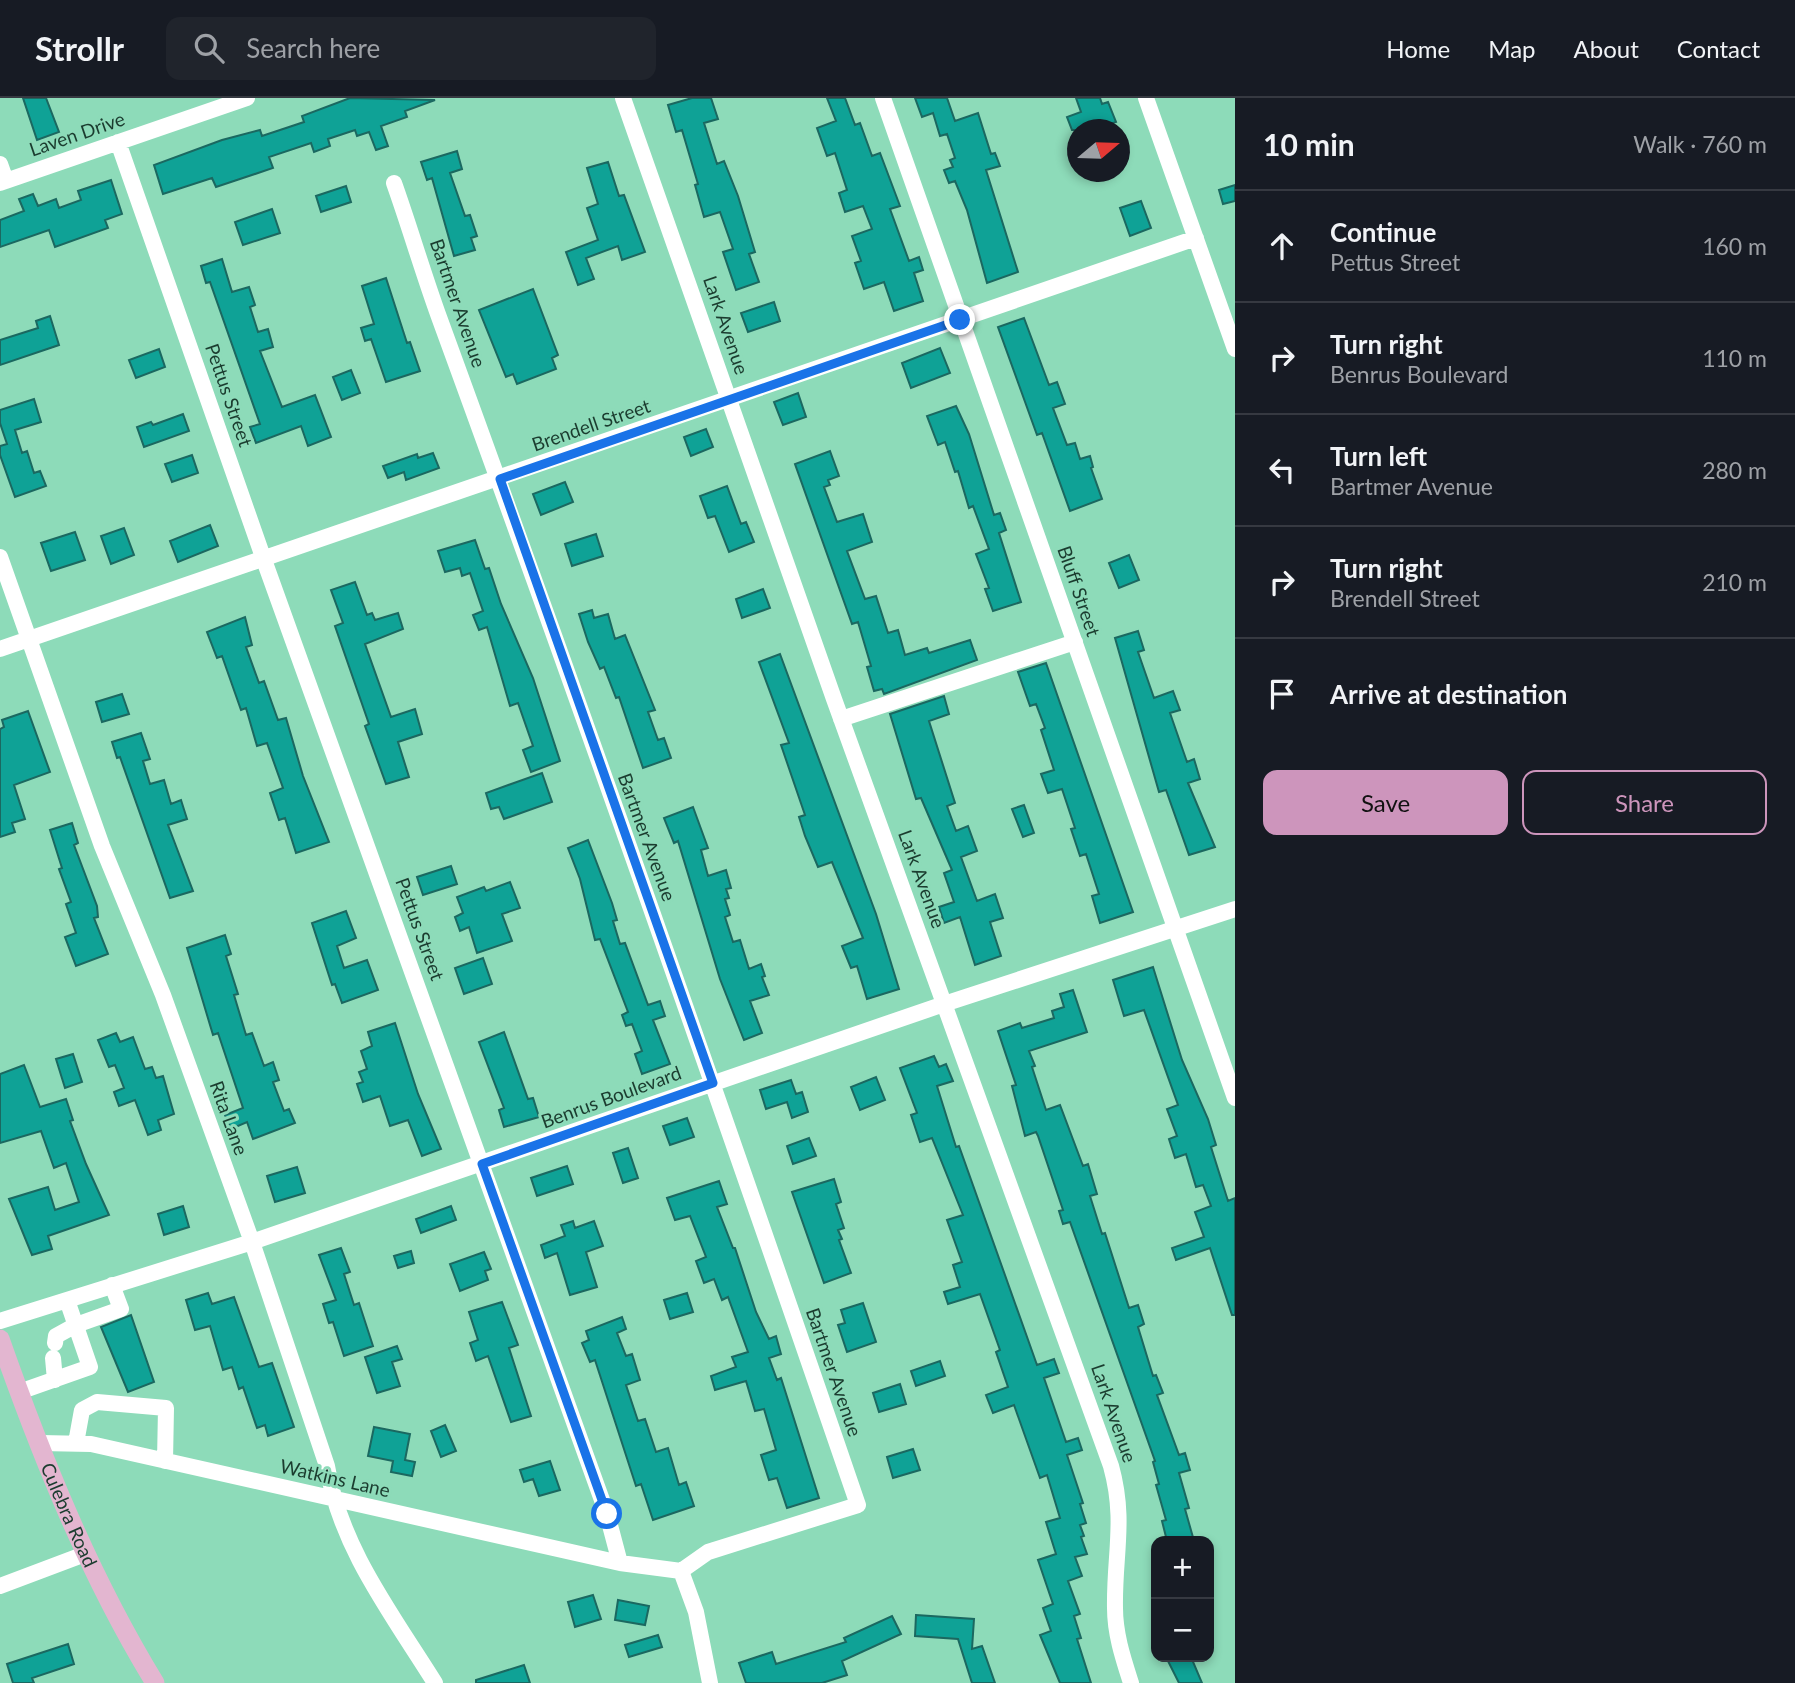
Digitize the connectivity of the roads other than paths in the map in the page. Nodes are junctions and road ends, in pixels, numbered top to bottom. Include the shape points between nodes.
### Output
1 (247, 98) edge
2 (623, 98) edge
3 (883, 98) edge
4 (1146, 98) edge
5 (208, 104) edge
6 (118, 142) junction
7 (0, 164) edge
8 (3, 182) edge
9 (394, 183) dead end
10 (1196, 238) junction
11 (960, 320) junction
12 (1235, 349) edge
13 (729, 399) junction
14 (500, 479) junction
15 (0, 557) edge
16 (264, 560) junction
17 (29, 639) junction
18 (1075, 642) junction
19 (0, 649) edge
20 (841, 719) junction
21 (1235, 909) edge
22 (1176, 928) junction
23 (944, 1004) junction
24 (713, 1083) junction
25 (1235, 1098) edge
26 (482, 1164) junction
27 (252, 1242) junction
28 (113, 1285) junction
29 (68, 1300) junction
30 (0, 1321) edge
31 (76, 1325) junction
32 (0, 1339) edge
33 (55, 1380) junction
34 (19, 1392) junction
35 (40, 1443) junction
36 (76, 1443) junction
37 (165, 1461) junction
38 (332, 1499) junction
39 (85, 1554) junction
40 (620, 1563) junction
41 (681, 1571) junction
42 (0, 1586) edge
43 (152, 1682) edge
44 (435, 1683) edge
45 (710, 1683) edge
46 (1131, 1683) edge

1 - 5 street, Laven Drive
2 - 13 street, Lark Avenue
3 - 11 street, Bluff Street
4 - 10 street
5 - 6 street, Laven Drive
6 - 8 street, Laven Drive
6 - 16 street, Pettus Street
7 - 8 street
9 - 14 street, Bartmer Avenue
10 - 11 street, Brendell Street
10 - 12 street
11 - 13 street, Brendell Street
11 - 18 street, Bluff Street
13 - 14 street, Brendell Street
13 - 20 street, Lark Avenue
14 - 16 street, Brendell Street
14 - 24 street, Bartmer Avenue
15 - 17 street, Rita Lane
16 - 17 street, Brendell Street
16 - 26 street, Pettus Street
17 - 19 street, Brendell Street
17 - 27 street, Rita Lane
18 - 20 street
18 - 22 street, Bluff Street
20 - 23 street, Lark Avenue
21 - 22 street, Benrus Boulevard
22 - 23 street, Benrus Boulevard
22 - 25 street, Bluff Street
23 - 24 street, Benrus Boulevard
23 - 46 street, Lark Avenue via 1111,1466 1121,1529 1115,1611 1121,1655
24 - 26 street, Benrus Boulevard
24 - 41 street, Bartmer Avenue via 858,1505 708,1552
26 - 27 street, Benrus Boulevard
26 - 40 street, Pettus Street via 607,1514
27 - 28 street, Benrus Boulevard
27 - 38 street, Rita Lane via 327,1465
28 - 29 street, Benrus Boulevard
28 - 31 street via 121,1309
29 - 30 street, Benrus Boulevard
29 - 31 street
31 - 33 street via 56,1336
31 - 33 street via 90,1367
32 - 34 main road, Culebra Road
33 - 34 street
34 - 35 main road, Culebra Road
35 - 36 street, Watkins Lane
35 - 39 main road, Culebra Road
36 - 37 street, Watkins Lane
36 - 37 street via 82,1410 97,1402 166,1408
37 - 38 street, Watkins Lane
38 - 40 street, Watkins Lane
38 - 44 street, Rita Lane via 350,1545
39 - 42 street
39 - 43 main road, Culebra Road
40 - 41 street
41 - 45 street via 696,1612

